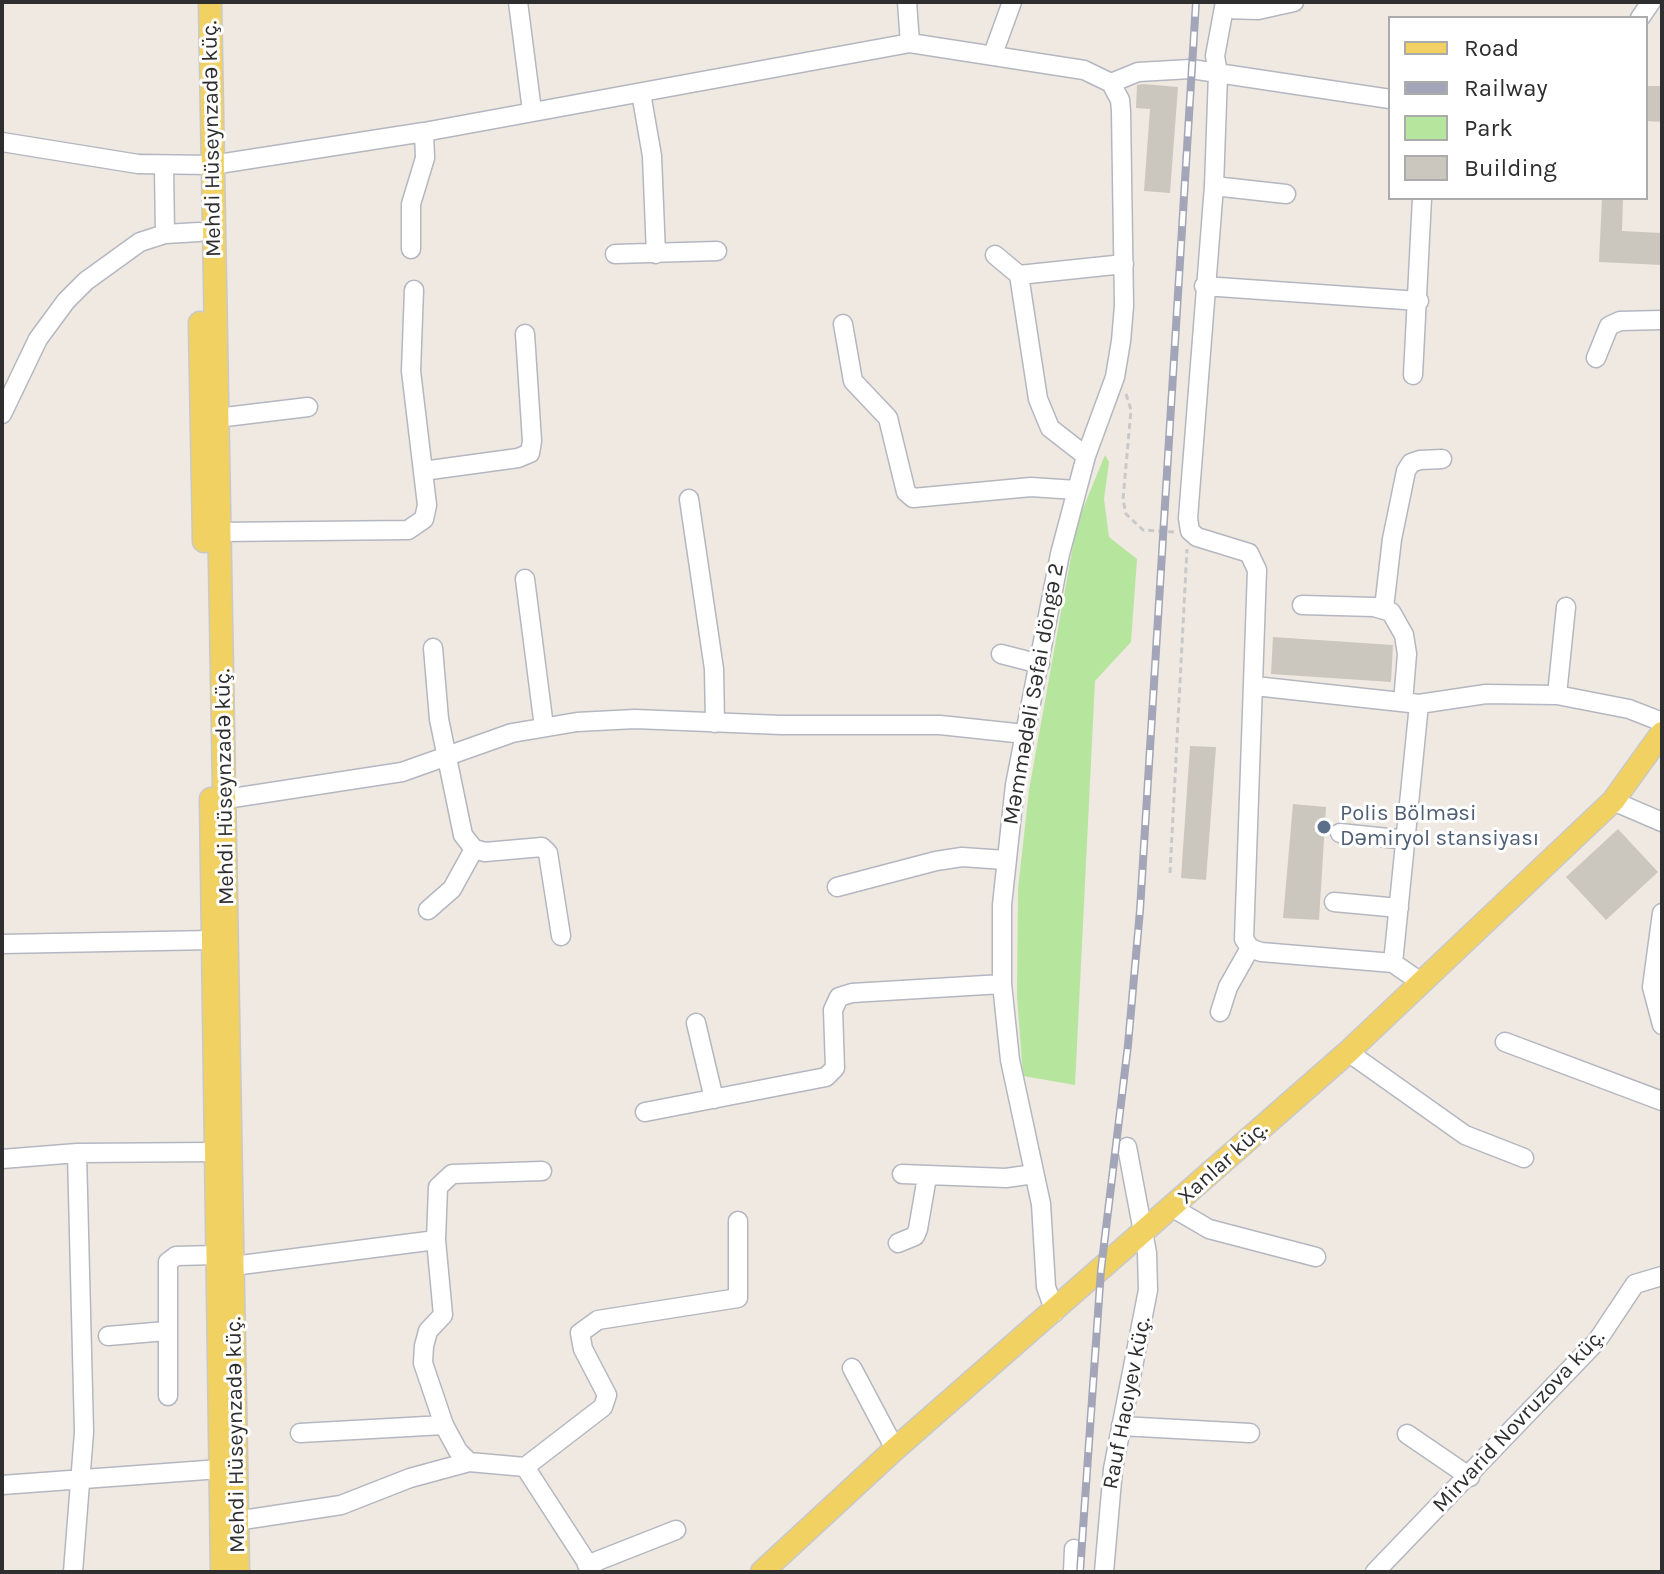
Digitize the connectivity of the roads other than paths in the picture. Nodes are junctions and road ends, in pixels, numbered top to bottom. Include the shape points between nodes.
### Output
1 (194, 2) edge
2 (210, 2) edge
3 (518, 2) edge
4 (907, 2) edge
5 (1012, 2) edge
6 (1294, 2) edge
7 (1224, 6) edge
8 (910, 43) junction
9 (993, 54) junction
10 (1218, 74) junction
11 (1111, 83) junction
12 (641, 93) junction
13 (1388, 99) edge
14 (532, 111) junction
15 (424, 132) junction
16 (2, 142) edge
17 (205, 165) junction
18 (164, 167) junction
19 (1214, 186) junction
20 (1286, 194) dead end
21 (1422, 200) edge
22 (199, 232) junction
23 (165, 234) junction
24 (411, 249) dead end
25 (717, 251) dead end
26 (615, 254) dead end
27 (656, 254) junction
28 (995, 255) dead end
29 (1124, 264) junction
30 (1019, 275) junction
31 (1204, 286) junction
32 (414, 290) dead end
33 (1419, 301) junction
34 (1662, 320) edge
35 (843, 324) dead end
36 (525, 334) dead end
37 (1596, 358) dead end
38 (1413, 375) dead end
39 (308, 407) dead end
40 (2, 414) edge
41 (217, 418) junction
42 (1086, 456) junction
43 (1442, 459) dead end
44 (423, 471) junction
45 (1076, 490) junction
46 (689, 499) dead end
47 (219, 532) junction
48 (525, 579) dead end
49 (1302, 605) dead end
50 (1566, 607) dead end
51 (1384, 608) junction
52 (433, 648) dead end
53 (1001, 654) dead end
54 (1040, 664) junction
55 (1255, 686) junction
56 (1557, 695) junction
57 (1411, 703) junction
58 (1662, 722) edge
59 (715, 723) junction
60 (544, 727) junction
61 (1662, 733) edge
62 (1025, 734) junction
63 (446, 756) junction
64 (226, 799) junction
65 (1613, 801) junction
66 (1662, 822) edge
67 (1340, 833) dead end
68 (1407, 840) junction
69 (474, 849) junction
70 (1005, 860) junction
71 (837, 887) dead end
72 (1334, 902) dead end
73 (1399, 908) junction
74 (428, 910) dead end
75 (1662, 913) edge
76 (561, 936) dead end
77 (212, 940) junction
78 (2, 944) edge
79 (1250, 948) junction
80 (1393, 963) junction
81 (1422, 983) junction
82 (1002, 984) junction
83 (1657, 986) edge
84 (1220, 1012) dead end
85 (696, 1023) dead end
86 (1662, 1025) edge
87 (1505, 1042) dead end
88 (1348, 1052) junction
89 (714, 1099) junction
90 (1662, 1101) edge
91 (645, 1112) dead end
92 (1127, 1147) dead end
93 (215, 1152) junction
94 (77, 1153) junction
95 (1524, 1158) dead end
96 (2, 1159) edge
97 (542, 1171) dead end
98 (902, 1174) dead end
99 (1034, 1174) junction
100 (927, 1177) junction
101 (1173, 1208) junction
102 (738, 1221) dead end
103 (1141, 1235) junction
104 (436, 1240) junction
105 (898, 1243) dead end
106 (1316, 1257) dead end
107 (225, 1260) junction
108 (1662, 1276) edge
109 (1055, 1312) junction
110 (166, 1331) junction
111 (108, 1336) dead end
112 (852, 1368) dead end
113 (168, 1396) dead end
114 (444, 1425) junction
115 (1121, 1426) junction
116 (300, 1433) dead end
117 (1250, 1433) dead end
118 (1407, 1434) dead end
119 (895, 1449) junction
120 (469, 1462) junction
121 (525, 1467) junction
122 (220, 1469) junction
123 (1470, 1477) junction
124 (81, 1480) junction
125 (2, 1485) edge
126 (236, 1521) junction
127 (676, 1530) dead end
128 (1074, 1549) dead end
129 (590, 1569) edge
130 (73, 1572) edge
131 (222, 1572) edge
132 (238, 1572) edge
133 (762, 1572) edge
134 (1073, 1572) edge
135 (1104, 1572) edge
136 (1375, 1572) edge

1 - 17 main road, Mehdi Hüseynzadə küç.
2 - 17 main road, Mehdi Hüseynzadə küç.
3 - 14 street
4 - 8 street
5 - 9 street
6 - 7 street via 1258,10
7 - 10 street via 1215,56
8 - 9 street
8 - 12 street
9 - 11 street via 1084,70
10 - 11 street via 1191,69 1138,72
10 - 13 street
10 - 19 street
11 - 29 street, Məmmədəli Səfai döngə 2 via 1121,111
12 - 14 street
12 - 27 street via 652,156
14 - 15 street
15 - 17 street
15 - 24 street via 425,158 411,204
16 - 18 street
17 - 18 street
17 - 22 main road, Mehdi Hüseynzadə küç.
17 - 41 main road, Mehdi Hüseynzadə küç.
18 - 23 street
19 - 20 street
19 - 31 street
21 - 33 street
22 - 23 street
22 - 77 main road, Mehdi Hüseynzadə küç.
23 - 40 street via 120,253 66,301 38,339
25 - 27 street
26 - 27 street
28 - 30 street
29 - 30 street
29 - 42 street, Məmmədəli Səfai döngə 2 via 1115,377
30 - 42 street via 1038,399 1050,428
31 - 33 street
31 - 55 street via 1190,531 1240,548 1255,561
32 - 44 street via 411,371
33 - 38 street
34 - 37 street via 1609,326
35 - 45 street via 853,381 884,409 906,492 913,498 1031,487
36 - 44 street via 530,453
39 - 41 street
41 - 47 main road, Mehdi Hüseynzadə küç.
42 - 45 street, Məmmədəli Səfai döngə 2
43 - 51 street via 1411,463 1406,471
44 - 47 street via 424,519 408,530
45 - 54 street, Məmmədəli Səfai döngə 2
46 - 59 street via 714,669
47 - 64 main road, Mehdi Hüseynzadə küç.
48 - 60 street
49 - 51 street
50 - 56 street
51 - 57 street via 1404,635
52 - 63 street
53 - 54 street
54 - 62 street, Məmmədəli Səfai döngə 2
55 - 57 street
55 - 79 street via 1243,929
56 - 57 street via 1486,694
56 - 58 street via 1629,709
57 - 68 street
59 - 60 street via 610,720
59 - 62 street via 940,725
60 - 63 street
61 - 65 main road, Xanlar küç.
62 - 70 street, Məmmədəli Səfai döngə 2
63 - 64 street via 402,772
63 - 69 street via 463,835
64 - 107 main road, Mehdi Hüseynzadə küç.
65 - 66 street
65 - 81 main road, Xanlar küç.
67 - 68 street
68 - 73 street
69 - 74 street via 452,889
69 - 76 street via 542,847 548,853
70 - 71 street via 936,861
70 - 82 street, Məmmədəli Səfai döngə 2
72 - 73 street
73 - 80 street
75 - 83 street
77 - 78 street
77 - 93 main road, Mehdi Hüseynzadə küç.
79 - 80 street
79 - 84 street
80 - 81 street
81 - 88 main road, Xanlar küç.
82 - 89 street via 839,997 833,1010 835,1068 826,1077
82 - 99 street, Məmmədəli Səfai döngə 2 via 1010,1060
83 - 86 street
85 - 89 street
87 - 90 street
88 - 95 street via 1465,1135
88 - 101 main road, Xanlar küç.
89 - 91 street
92 - 103 street, Rauf Hacıyev küç.
93 - 94 street
93 - 107 main road, Mehdi Hüseynzadə küç.
94 - 96 street
94 - 124 street
97 - 104 street via 452,1174 438,1187
98 - 100 street
99 - 100 street
99 - 109 street, Məmmədəli Səfai döngə 2 via 1046,1287
100 - 105 street via 915,1236
101 - 103 main road, Xanlar küç.
101 - 106 street via 1209,1229
102 - 121 street via 738,1298 586,1326 580,1333 583,1349 607,1395 603,1407
103 - 109 main road, Xanlar küç.
103 - 115 street, Rauf Hacıyev küç. via 1148,1290
104 - 107 street
104 - 114 street via 443,1315 428,1331 423,1363
107 - 110 street via 170,1257
107 - 122 main road, Mehdi Hüseynzadə küç.
107 - 126 main road, Mehdi Hüseynzadə küç.
108 - 123 street, Mirvarid Novruzova küç. via 1635,1284 1597,1341
109 - 119 main road, Xanlar küç.
110 - 111 street
110 - 113 street
112 - 119 street
114 - 116 street
114 - 120 street
115 - 117 street
115 - 135 street, Rauf Hacıyev küç. via 1107,1508
118 - 123 street
119 - 133 main road, Xanlar küç.
120 - 121 street
120 - 126 street via 341,1505
121 - 129 street
122 - 124 street
122 - 131 main road, Mehdi Hüseynzadə küç.
123 - 136 street, Mirvarid Novruzova küç.
124 - 125 street
124 - 130 street
126 - 132 main road, Mehdi Hüseynzadə küç.
127 - 129 street
128 - 134 street

